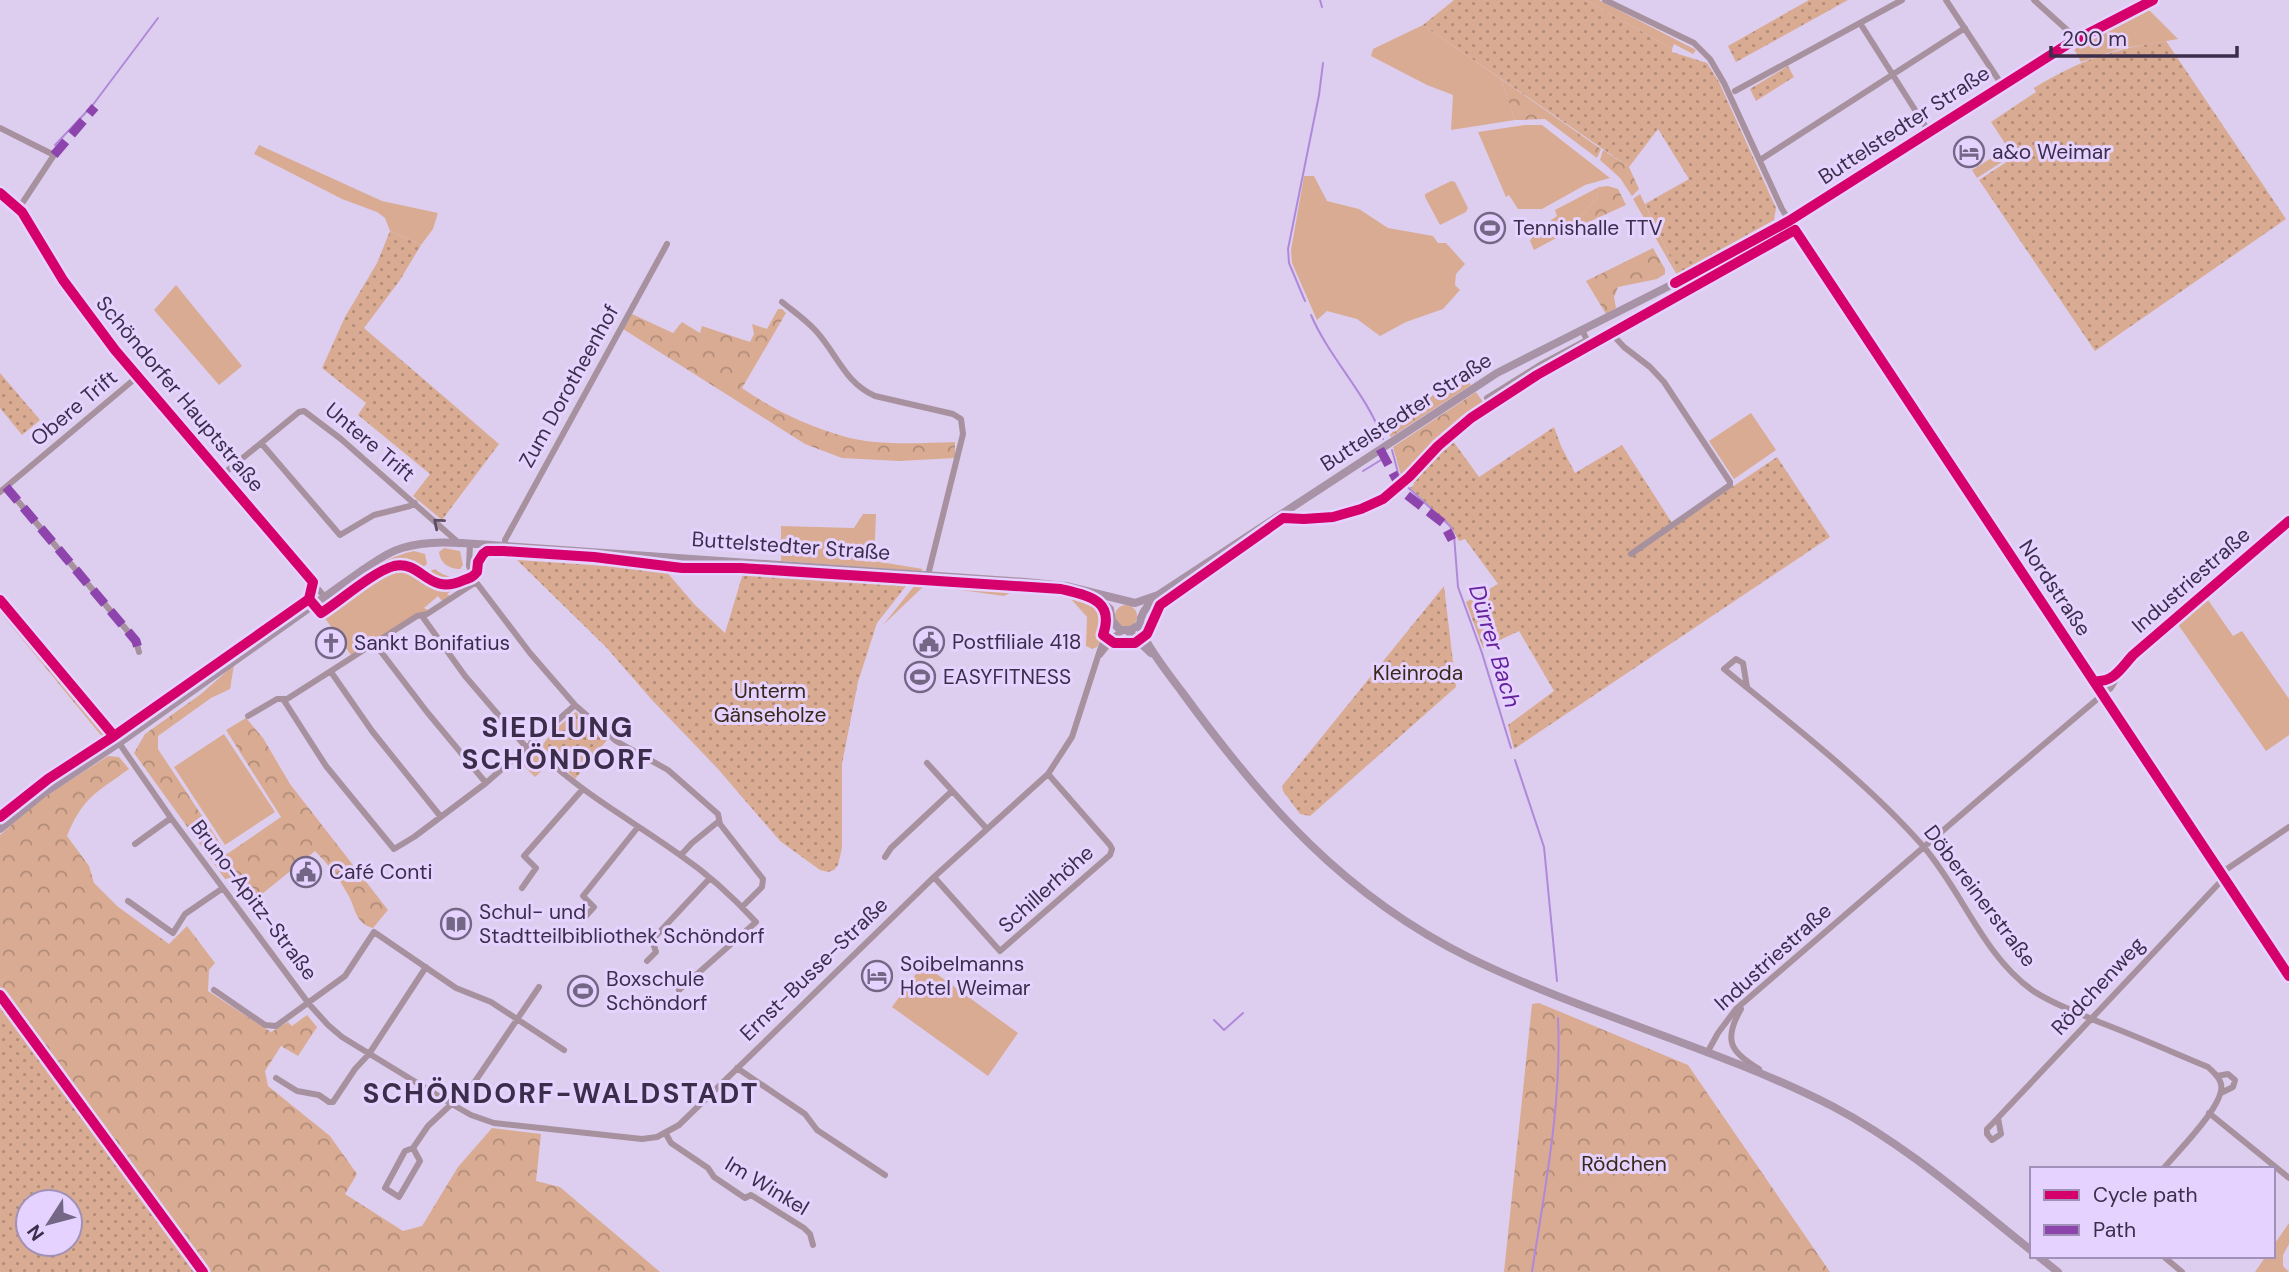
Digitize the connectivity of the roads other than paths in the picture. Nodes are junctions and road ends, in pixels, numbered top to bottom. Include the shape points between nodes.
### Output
1 (1605, 0) edge
2 (1902, 0) edge
3 (1946, 0) edge
4 (2034, 0) edge
5 (2153, 0) edge
6 (1860, 23) junction
7 (1965, 29) junction
8 (2077, 39) junction
9 (1893, 76) junction
10 (2002, 85) junction
11 (1735, 91) dead end
12 (0, 128) edge
13 (1929, 132) junction
14 (1760, 160) junction
15 (0, 193) edge
16 (19, 208) junction
17 (1789, 221) junction
18 (1795, 230) junction
19 (667, 244) dead end
20 (782, 302) dead end
21 (1582, 330) junction
22 (1611, 333) junction
23 (1587, 340) junction
24 (137, 377) junction
25 (1487, 398) dead end
26 (261, 443) junction
27 (222, 475) junction
28 (3, 489) edge
29 (415, 503) junction
30 (2289, 522) edge
31 (460, 544) junction
32 (470, 544) junction
33 (505, 546) junction
34 (1632, 554) dead end
35 (928, 575) junction
36 (476, 582) junction
37 (1088, 591) junction
38 (1158, 595) junction
39 (324, 596) junction
40 (1122, 601) junction
41 (1135, 603) junction
42 (1142, 614) junction
43 (422, 616) junction
44 (1112, 617) junction
45 (1140, 624) junction
46 (1126, 631) junction
47 (375, 644) junction
48 (139, 652) dead end
49 (1098, 657) junction
50 (1157, 658) junction
51 (2121, 671) junction
52 (331, 672) junction
53 (2094, 681) junction
54 (1746, 687) junction
55 (2103, 694) junction
56 (283, 699) junction
57 (575, 705) junction
58 (248, 716) dead end
59 (119, 743) junction
60 (528, 745) junction
61 (927, 762) dead end
62 (1048, 774) junction
63 (485, 783) junction
64 (582, 790) junction
65 (952, 791) junction
66 (441, 817) junction
67 (171, 818) junction
68 (719, 821) junction
69 (638, 827) junction
70 (2289, 827) edge
71 (0, 829) edge
72 (987, 829) junction
73 (135, 844) dead end
74 (1925, 848) junction
75 (681, 855) junction
76 (884, 857) dead end
77 (2222, 875) junction
78 (934, 877) junction
79 (710, 878) junction
80 (223, 888) junction
81 (522, 888) dead end
82 (128, 901) dead end
83 (742, 907) junction
84 (585, 917) dead end
85 (647, 961) dead end
86 (426, 967) junction
87 (2289, 976) edge
88 (539, 987) dead end
89 (679, 989) dead end
90 (214, 990) dead end
91 (1746, 1001) junction
92 (309, 1004) junction
93 (518, 1019) junction
94 (2093, 1019) junction
95 (564, 1050) dead end
96 (1707, 1053) junction
97 (369, 1054) junction
98 (737, 1068) junction
99 (2217, 1076) junction
100 (276, 1078) dead end
101 (1779, 1081) junction
102 (2221, 1093) junction
103 (450, 1103) junction
104 (2209, 1113) junction
105 (1998, 1118) dead end
106 (666, 1134) junction
107 (413, 1149) junction
108 (2167, 1167) edge
109 (885, 1175) dead end
110 (2289, 1178) edge
111 (813, 1245) dead end
112 (2030, 1249) edge
113 (2040, 1258) edge
114 (2164, 1258) edge
115 (2058, 1272) edge
116 (2182, 1272) edge

1 - 14 street, Nordstraße via 1681,35 1706,54
2 - 6 street
3 - 7 street
4 - 8 street
5 - 8 main road, Buttelstedter Straße
6 - 9 street
6 - 11 street
7 - 9 street
7 - 10 street
8 - 10 main road, Buttelstedter Straße
9 - 13 street
9 - 14 street
10 - 13 main road, Buttelstedter Straße
12 - 16 street via 54,155
13 - 17 main road, Buttelstedter Straße
14 - 17 street, Nordstraße
15 - 16 street, Schöndorfer Hauptstraße
16 - 24 street, Schöndorfer Hauptstraße via 83,310
17 - 18 street, Nordstraße
17 - 21 main road, Buttelstedter Straße
18 - 22 street, Buttelstedter Straße
18 - 53 street, Nordstraße
19 - 33 street, Zum Dorotheenhof
20 - 35 street via 815,330 846,375 864,391 953,414 963,423
21 - 23 street
21 - 38 main road, Buttelstedter Straße via 1479,384
22 - 23 street, Buttelstedter Straße via 1589,344
22 - 34 street via 1664,382 1730,482
23 - 25 street, Buttelstedter Straße
24 - 27 street, Schöndorfer Hauptstraße
24 - 28 street, Obere Trift
26 - 27 street, Untere Trift
26 - 29 street, Untere Trift via 299,412 308,412
26 - 29 street via 340,535 374,515
27 - 39 street, Schöndorfer Hauptstraße
28 - 48 street via 136,641
31 -> 29 street, Untere Trift
30 - 51 street, Industriestraße via 2133,655
31 - 32 main road, Buttelstedter Straße
31 - 39 main road, Buttelstedter Straße via 434,542 394,550
32 - 33 main road, Buttelstedter Straße
32 - 36 street via 469,565
33 - 35 main road, Buttelstedter Straße
35 - 37 main road, Buttelstedter Straße
36 - 43 street
36 - 57 street
37 - 40 main road, Buttelstedter Straße
37 - 44 main road via 1107,606
38 - 41 main road
38 - 42 main road
39 - 59 main road, Buttelstedter Straße
40 - 41 main road
40 - 44 main road
41 - 42 main road
42 - 45 main road
43 - 47 street
43 - 60 street via 465,676
44 - 46 main road via 1116,627
44 - 49 street, Ernst-Busse-Straße
45 - 46 main road
45 - 50 main road
46 - 49 street, Ernst-Busse-Straße via 1116,635
46 - 50 main road
47 - 52 street
47 - 63 street
49 - 62 street, Ernst-Busse-Straße via 1072,737
50 - 96 main road via 1269,804 1374,900 1489,967
51 - 53 street, Industriestraße via 2103,682
51 - 55 street, Industriestraße
52 - 56 street
52 - 66 street
53 - 55 street, Nordstraße
54 - 54 street, Döbereinerstraße via 1744,665 1732,661 1724,669
54 - 74 street, Döbereinerstraße via 1894,815
55 - 74 street, Industriestraße
55 - 77 street, Nordstraße
56 - 58 street
56 - 66 street via 326,766 394,849
57 - 60 street
57 - 68 street via 616,741 689,787 718,814
59 - 67 street, Bruno-Apitz-Straße
59 - 71 main road, Buttelstedter Straße
60 - 63 street
60 - 64 street
61 - 65 street
62 - 72 street, Ernst-Busse-Straße
62 - 78 street, Schillerhöhe via 1110,845 1110,855 1000,951
63 - 66 street
64 - 69 street
64 - 81 street via 524,856 536,868
65 - 72 street
65 - 76 street
67 - 73 street, Bruno-Apitz-Straße
67 - 80 street, Bruno-Apitz-Straße
68 - 75 street
68 - 83 street via 763,879 762,887
69 - 75 street
69 - 84 street via 583,896 594,907
70 - 77 street, Rödchenweg
72 - 78 street, Ernst-Busse-Straße
74 - 91 street, Industriestraße
74 - 94 street, Döbereinerstraße via 2012,973 2033,990
75 - 79 street
77 - 87 street, Nordstraße
77 - 94 street, Rödchenweg
78 - 98 street, Ernst-Busse-Straße
79 - 83 street
79 - 85 street via 652,940 656,952
80 - 82 street via 185,914 173,933
80 - 92 street, Bruno-Apitz-Straße
83 - 89 street via 756,922
86 - 92 street, Bruno-Apitz-Straße via 374,932 345,976
86 - 93 street via 456,988 485,998
86 - 97 street
88 - 93 street
90 - 92 street via 270,1027
91 - 96 street, Industriestraße via 1723,1024
91 - 101 street via 1731,1029 1732,1045 1740,1057
92 - 97 street, Bruno-Apitz-Straße via 328,1025
93 - 95 street
93 - 103 street via 474,1083
94 - 99 street, Döbereinerstraße via 2208,1067
94 - 105 street, Rödchenweg
96 - 101 main road
97 - 100 street via 333,1102 297,1091
97 - 103 street, Bruno-Apitz-Straße
98 - 106 street, Ernst-Busse-Straße
98 - 109 street
99 - 102 street
99 - 102 street via 2228,1074 2235,1080
101 - 112 main road via 1887,1139
102 - 104 street
103 - 106 street, Bruno-Apitz-Straße via 482,1119 523,1127 637,1139
103 - 107 street
104 - 108 street
104 - 110 street
106 - 111 street, Im Winkel via 713,1177 804,1228
107 - 107 street via 405,1151 384,1188 399,1197 420,1161
113 - 115 main road
114 - 116 street

